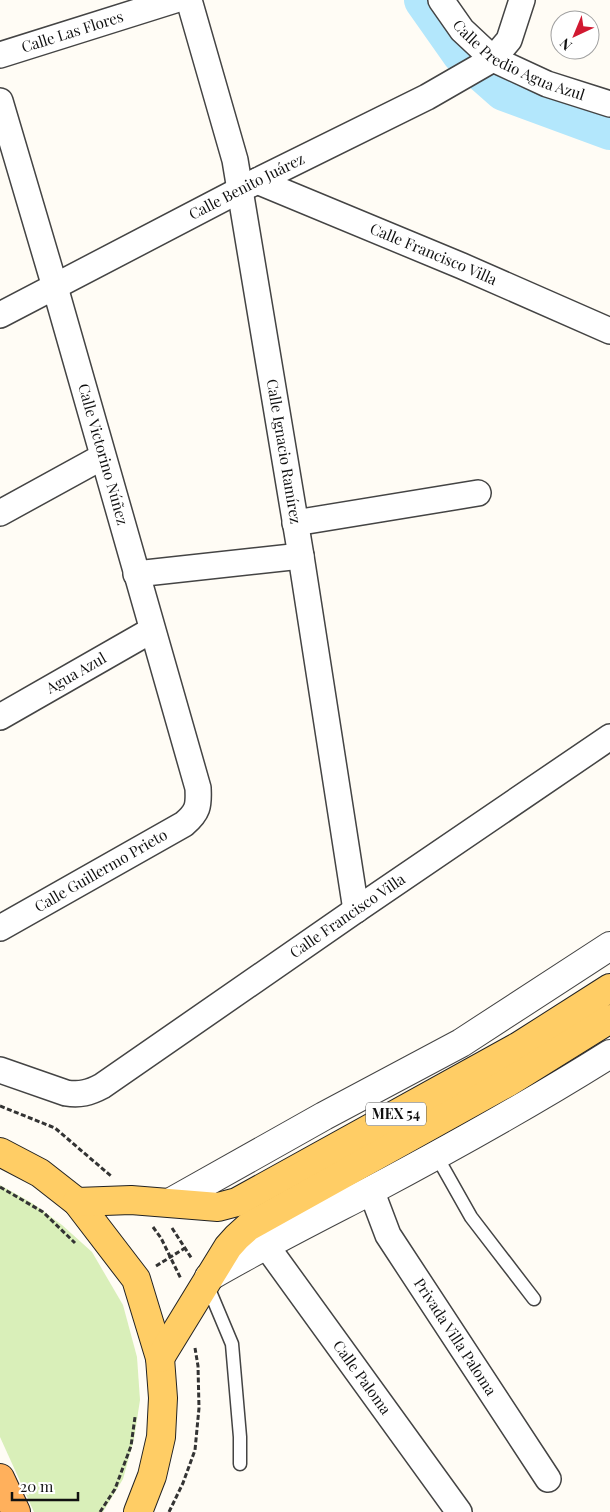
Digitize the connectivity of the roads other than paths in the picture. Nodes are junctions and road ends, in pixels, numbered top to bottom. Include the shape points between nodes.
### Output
1 (175, 0) edge
2 (189, 0) edge
3 (441, 0) edge
4 (522, 0) edge
5 (0, 55) edge
6 (492, 60) junction
7 (0, 101) edge
8 (610, 104) edge
9 (248, 185) junction
10 (55, 287) junction
11 (0, 315) edge
12 (610, 331) edge
13 (102, 457) junction
14 (478, 493) dead end
15 (0, 513) edge
16 (295, 523) junction
17 (300, 556) junction
18 (136, 574) junction
19 (152, 630) junction
20 (0, 717) edge
21 (610, 737) edge
22 (198, 809) joint
23 (356, 910) junction
24 (0, 928) edge
25 (610, 946) edge
26 (610, 988) edge
27 (610, 1019) edge
28 (610, 1054) edge
29 (0, 1070) edge
30 (0, 1152) edge
31 (436, 1155) junction
32 (371, 1190) junction
33 (77, 1202) junction
34 (162, 1202) junction
35 (265, 1244) junction
36 (208, 1279) junction
37 (534, 1299) dead end
38 (160, 1358) junction
39 (240, 1464) dead end
40 (0, 1478) edge
41 (548, 1479) dead end
42 (16, 1512) edge
43 (138, 1512) edge
44 (459, 1512) edge

1 - 5 street, Calle Las Flores
2 - 9 street, Calle Ignacio Ramírez via 235,160
3 - 6 street, Calle Predio Agua Azul via 462,30
4 - 6 street, Calle Benito Juárez via 510,40
6 - 8 street, Calle Predio Agua Azul via 548,84
6 - 9 street, Calle Benito Juárez via 427,97
7 - 10 street, Calle Victorino Núñez
9 - 10 street, Calle Benito Juárez
9 - 12 street, Calle Francisco Villa via 462,266
9 - 16 street, Calle Ignacio Ramírez
10 - 11 street, Calle Benito Juárez
10 - 13 street, Calle Victorino Núñez
13 - 15 street
13 - 18 street, Calle Victorino Núñez
14 - 16 street
16 - 17 street, Calle Ignacio Ramírez
17 - 18 street
17 - 23 street, Calle Ignacio Ramírez
18 - 19 street, Calle Victorino Núñez
19 - 20 street, Agua Azul
19 - 22 street, Calle Victorino Núñez via 198,788
21 - 23 street, Calle Francisco Villa
22 - 24 street, Calle Guillermo Prieto via 184,824
23 - 29 street, Calle Francisco Villa via 102,1086 85,1094 66,1093
25 - 34 street via 461,1043
26 - 34 main road, MEX 54 via 518,1046 236,1202 218,1207
27 - 36 main road, MEX 54 via 507,1083 248,1227 228,1247
28 - 31 street
30 - 33 main road via 40,1173
31 - 32 street
31 - 37 lane via 471,1217
32 - 35 street
32 - 41 street, Privada Villa Paloma via 388,1235
33 - 34 main road, MEX 54
33 - 38 main road via 136,1279
35 - 36 street
35 - 44 street, Calle Paloma
36 - 38 main road, MEX 54
36 - 39 lane via 232,1344
38 - 43 main road via 163,1398 160,1437 152,1476
40 - 42 highway

